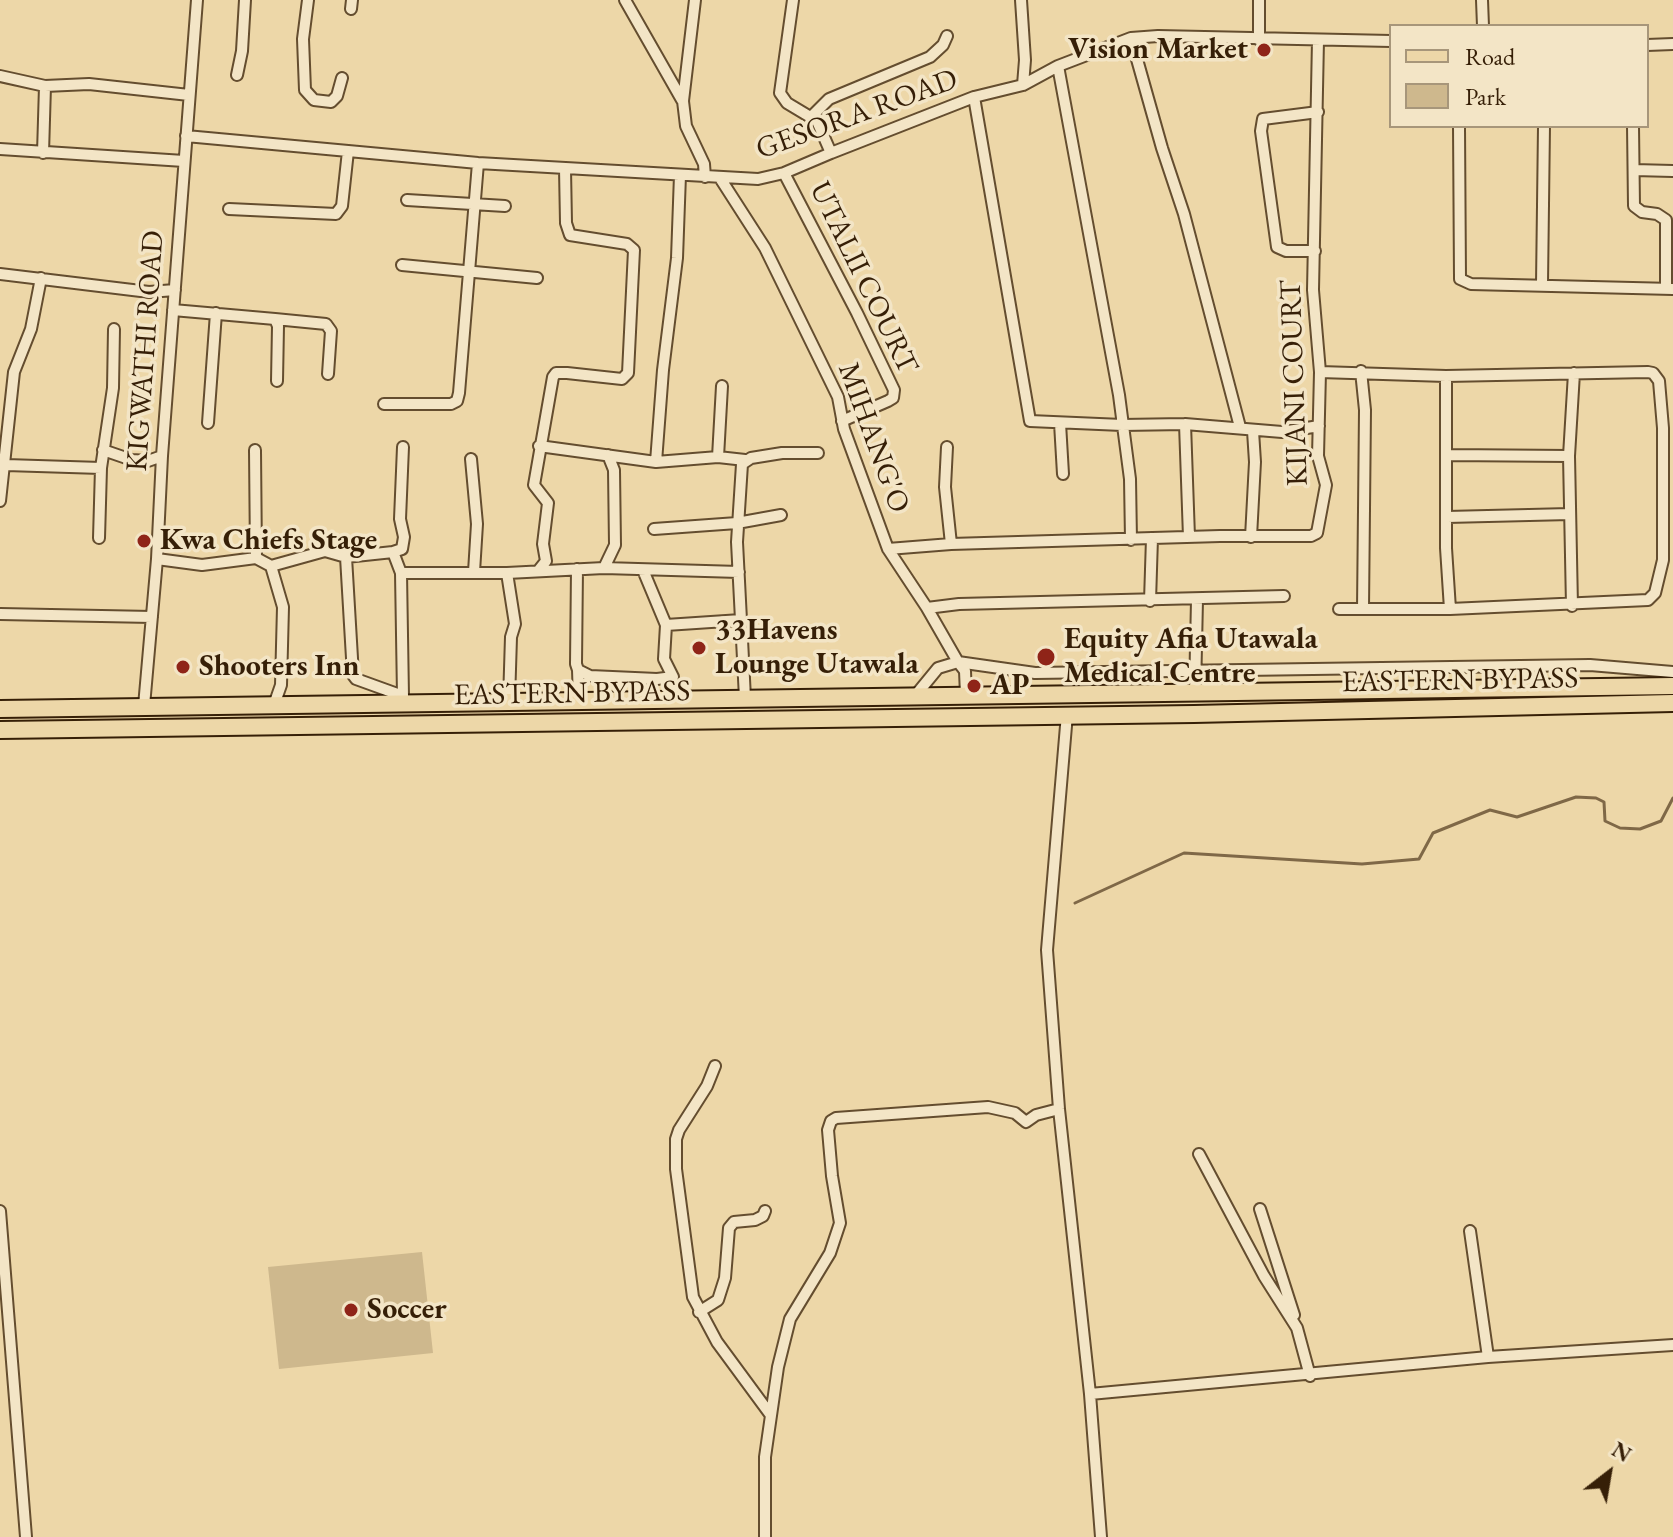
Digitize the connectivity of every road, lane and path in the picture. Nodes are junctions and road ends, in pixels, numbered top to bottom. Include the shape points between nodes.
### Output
1 (197, 0) edge
2 (245, 0) edge
3 (308, 0) edge
4 (625, 0) edge
5 (695, 0) edge
6 (793, 0) edge
7 (1021, 0) edge
8 (1259, 0) edge
9 (1482, 0) edge
10 (1483, 24) edge
11 (947, 36) dead end
12 (1131, 38) junction
13 (1259, 40) junction
14 (1318, 40) junction
15 (1389, 41) edge
16 (1673, 44) edge
17 (1649, 45) edge
18 (1058, 66) junction
19 (237, 75) dead end
20 (0, 76) edge
21 (342, 78) dead end
22 (1023, 85) junction
23 (45, 86) junction
24 (189, 95) junction
25 (974, 97) junction
26 (683, 101) junction
27 (1318, 112) junction
28 (812, 116) junction
29 (1459, 128) edge
30 (1544, 128) edge
31 (1633, 128) edge
32 (186, 136) junction
33 (0, 149) edge
34 (348, 151) junction
35 (43, 153) junction
36 (831, 153) junction
37 (184, 161) junction
38 (478, 163) junction
39 (565, 169) junction
40 (1634, 170) junction
41 (1673, 171) edge
42 (784, 173) junction
43 (680, 175) junction
44 (705, 177) junction
45 (720, 178) junction
46 (407, 200) dead end
47 (474, 203) junction
48 (505, 206) dead end
49 (229, 209) dead end
50 (1315, 251) junction
51 (402, 265) dead end
52 (469, 273) junction
53 (0, 274) edge
54 (41, 278) junction
55 (537, 278) dead end
56 (1542, 284) junction
57 (1670, 289) edge
58 (175, 290) junction
59 (173, 310) junction
60 (216, 313) junction
61 (275, 319) junction
62 (114, 329) dead end
63 (1361, 371) junction
64 (1320, 372) junction
65 (1574, 373) junction
66 (328, 374) dead end
67 (1446, 376) junction
68 (277, 381) dead end
69 (722, 386) dead end
70 (384, 404) dead end
71 (842, 421) junction
72 (208, 423) dead end
73 (1060, 423) junction
74 (1185, 424) junction
75 (1122, 425) junction
76 (1319, 426) junction
77 (1240, 427) junction
78 (1668, 428) edge
79 (1253, 431) junction
80 (539, 446) junction
81 (403, 447) dead end
82 (947, 447) dead end
83 (103, 450) junction
84 (255, 450) dead end
85 (818, 453) dead end
86 (608, 455) junction
87 (1448, 455) junction
88 (162, 456) junction
89 (1569, 456) junction
90 (718, 457) junction
91 (471, 459) dead end
92 (745, 460) junction
93 (656, 462) junction
94 (6, 465) junction
95 (101, 468) junction
96 (1063, 474) dead end
97 (0, 501) edge
98 (1570, 514) junction
99 (781, 515) dead end
100 (1447, 517) junction
101 (737, 523) junction
102 (654, 529) dead end
103 (1189, 537) junction
104 (1251, 537) junction
105 (99, 538) dead end
106 (1152, 538) junction
107 (1131, 540) junction
108 (951, 544) junction
109 (888, 549) junction
110 (393, 552) junction
111 (346, 557) junction
112 (256, 558) junction
113 (157, 559) junction
114 (271, 566) junction
115 (604, 568) junction
116 (577, 569) junction
117 (643, 570) junction
118 (538, 571) junction
119 (474, 572) junction
120 (739, 572) junction
121 (401, 573) junction
122 (507, 573) junction
123 (1284, 596) dead end
124 (1197, 600) junction
125 (1150, 601) junction
126 (1572, 606) junction
127 (927, 608) junction
128 (1339, 609) dead end
129 (1363, 609) junction
130 (1450, 609) junction
131 (0, 614) edge
132 (152, 617) junction
133 (741, 620) junction
134 (666, 625) junction
135 (958, 662) junction
136 (1534, 666) junction
137 (1195, 669) junction
138 (1315, 669) junction
139 (578, 670) junction
140 (1673, 672) edge
141 (1035, 673) junction
142 (1673, 686) edge
143 (1536, 687) junction
144 (1383, 688) junction
145 (1317, 689) junction
146 (1195, 692) junction
147 (1035, 694) junction
148 (966, 695) junction
149 (915, 696) junction
150 (745, 698) junction
151 (399, 700) junction
152 (579, 700) junction
153 (509, 701) junction
154 (1673, 703) edge
155 (274, 705) junction
156 (144, 706) junction
157 (0, 709) edge
158 (1384, 710) junction
159 (1067, 714) junction
160 (0, 730) edge
161 (715, 1066) dead end
162 (1059, 1109) junction
163 (1199, 1154) dead end
164 (1260, 1209) dead end
165 (0, 1211) edge
166 (765, 1211) dead end
167 (1470, 1231) dead end
168 (699, 1312) junction
169 (1297, 1328) junction
170 (1673, 1345) edge
171 (1488, 1357) junction
172 (1310, 1376) junction
173 (1090, 1394) junction
174 (770, 1414) junction
175 (26, 1537) edge
176 (765, 1537) edge
177 (1101, 1537) edge

1 - 24 street, KIGWATHI ROAD
2 - 19 street
3 - 21 street via 305,90 314,100 331,102
4 - 26 street
5 - 26 street
6 - 28 street via 780,93 787,103
7 - 22 street
8 - 13 street
9 - 10 street
11 - 28 street via 930,57 829,99
12 - 13 street, GESORA ROAD
12 - 18 street, GESORA ROAD
12 - 77 street
13 - 14 street, GESORA ROAD
14 - 15 street, GESORA ROAD
14 - 27 street, KIJANI COURT
16 - 17 street
18 - 22 street, GESORA ROAD
18 - 75 street
20 - 23 street
22 - 25 street, GESORA ROAD
23 - 24 street via 89,84
23 - 35 street
24 - 32 street, KIGWATHI ROAD
25 - 36 street, GESORA ROAD
25 - 73 street via 1028,418
26 - 44 street via 686,126
27 - 50 street, KIJANI COURT
27 - 50 street via 1263,119 1261,131 1277,247
28 - 36 street
29 - 56 street via 1460,279 1471,284
30 - 56 street
31 - 40 street
32 - 34 street, GESORA ROAD
32 - 37 street, KIGWATHI ROAD
33 - 35 street
34 - 38 street, GESORA ROAD
34 - 49 street via 342,206 336,214
35 - 37 street
36 - 42 street, GESORA ROAD
37 - 58 street, KIGWATHI ROAD
38 - 39 street, GESORA ROAD
38 - 47 street
39 - 43 street, GESORA ROAD
39 - 80 street via 570,235 627,244 634,250 628,373 622,379 556,373
40 - 41 street
40 - 57 street via 1634,206 1666,220
42 - 45 street, GESORA ROAD
42 - 71 street, UTALII COURT via 894,390 888,401
43 - 44 street, GESORA ROAD
43 - 93 street
44 - 45 street, GESORA ROAD
45 - 71 street, MIHANG'O via 765,248 838,397
46 - 47 street
47 - 48 street
47 - 52 street
50 - 64 street, KIJANI COURT
51 - 52 street
52 - 55 street
52 - 70 street via 457,401 436,406
53 - 54 street
54 - 58 street via 149,292
54 - 94 street via 14,372
56 - 57 street
58 - 59 street, KIGWATHI ROAD
59 - 60 street
59 - 88 street, KIGWATHI ROAD
60 - 61 street
60 - 72 street
61 - 66 street via 326,324 331,331
61 - 68 street
62 - 83 street via 113,388
63 - 64 street
63 - 67 street
63 - 129 street
64 - 76 street, KIJANI COURT
65 - 67 street
65 - 78 street via 1653,373
65 - 89 street
67 - 87 street
69 - 90 street
71 - 109 street, MIHANG'O
73 - 75 street
73 - 96 street
74 - 75 street
74 - 77 street
74 - 103 street
75 - 107 street
76 - 79 street
76 - 104 street, KIJANI COURT via 1318,456 1326,485 1317,533
77 - 79 street
78 - 126 street via 1663,560 1655,593 1642,602
79 - 104 street
80 - 86 street
80 - 118 street via 534,485 548,503 546,561
81 - 110 street via 404,537 402,549
82 - 108 street
83 - 88 street via 132,460
83 - 95 street
84 - 112 street
85 - 92 street
86 - 93 street
86 - 115 street via 614,470 615,545
87 - 89 street
87 - 100 street
88 - 113 street, KIGWATHI ROAD
89 - 98 street
90 - 92 street
90 - 93 street
91 - 119 street via 477,524
92 - 101 street
94 - 95 street
94 - 97 street
95 - 105 street
98 - 100 street
98 - 126 street
99 - 101 street
100 - 130 street
101 - 102 street
101 - 120 street
103 - 104 street, KIJANI COURT
103 - 106 street, KIJANI COURT
106 - 107 street, KIJANI COURT
106 - 125 street
107 - 108 street, KIJANI COURT
108 - 109 street, KIJANI COURT
109 - 127 street, MIHANG'O
110 - 111 street
110 - 121 street
111 - 114 street via 325,551
111 - 151 street via 353,675
112 - 113 street via 202,565
112 - 114 street
113 - 132 street, KIGWATHI ROAD
114 - 155 street via 283,607 281,685
115 - 116 street
115 - 117 street
116 - 118 street
116 - 139 street
117 - 120 street
117 - 134 street
118 - 122 street
119 - 121 street
119 - 122 street
120 - 133 street
121 - 151 street
122 - 153 street via 515,624
123 - 124 street
124 - 125 street
124 - 137 street
125 - 127 street
126 - 130 street
127 - 135 street, MIHANG'O
128 - 129 street
129 - 130 street
131 - 132 street
132 - 156 street, KIGWATHI ROAD
133 - 134 street
133 - 150 street
134 - 139 street via 664,659 673,677 590,676
135 - 141 street
135 - 148 street, MIHANG'O via 965,671
135 - 149 street via 938,668
136 - 138 street
136 - 140 street
136 - 143 street
137 - 138 street
137 - 141 street
137 - 146 street
138 - 145 street
139 - 152 street
141 - 147 street
142 - 143 main road, EASTERN BYPASS
143 - 144 main road, EASTERN BYPASS
144 - 145 main road, EASTERN BYPASS
144 - 158 main road
145 - 146 main road, EASTERN BYPASS
146 - 147 main road, EASTERN BYPASS
147 - 148 main road, EASTERN BYPASS
148 - 149 main road, EASTERN BYPASS
149 - 150 main road, EASTERN BYPASS
150 - 152 main road, EASTERN BYPASS
151 - 153 main road, EASTERN BYPASS
151 - 155 main road, EASTERN BYPASS
152 - 153 main road, EASTERN BYPASS
154 - 158 main road, EASTERN BYPASS
155 - 156 main road, EASTERN BYPASS
156 - 157 main road, EASTERN BYPASS
158 - 159 main road, EASTERN BYPASS
159 - 160 main road, EASTERN BYPASS
159 - 162 street via 1047,950
161 - 168 street via 676,1139
162 - 173 street
162 - 174 street via 1026,1122 1015,1113 988,1107 831,1121 840,1223 830,1253 790,1319
163 - 169 street
164 - 169 street
165 - 175 street
166 - 168 street via 729,1228 718,1300
167 - 171 street
168 - 174 street
169 - 172 street
170 - 171 street
171 - 172 street
172 - 173 street
173 - 177 street
174 - 176 street

